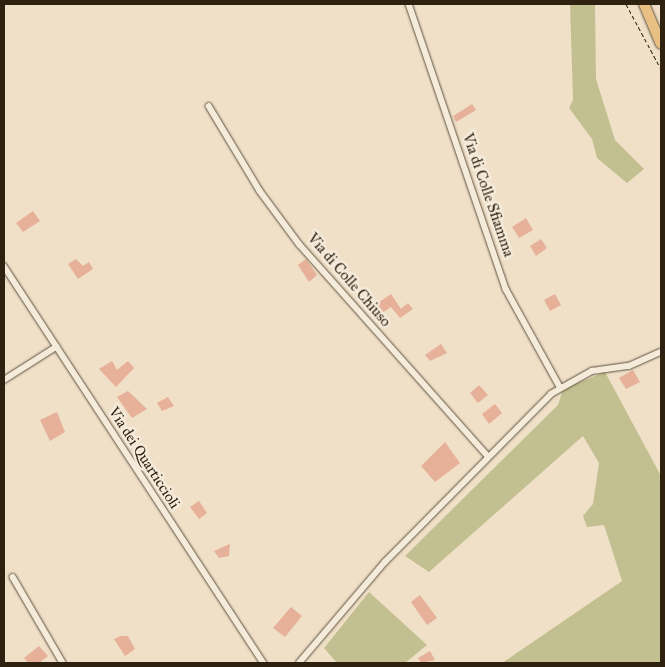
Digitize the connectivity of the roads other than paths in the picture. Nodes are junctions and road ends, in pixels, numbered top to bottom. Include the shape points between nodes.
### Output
1 (409, 4) edge
2 (644, 4) edge
3 (661, 44) edge
4 (210, 106) dead end
5 (4, 266) edge
6 (56, 347) junction
7 (661, 352) edge
8 (4, 380) edge
9 (560, 387) junction
10 (488, 456) junction
11 (13, 577) dead end
12 (63, 663) edge
13 (264, 663) edge
14 (299, 663) edge

1 - 9 street, Via di Colle Sfiamma via 506,289
2 - 3 highway
4 - 10 street, Via di Colle Chiuso via 260,191 300,245
5 - 6 street, Via dei Quarticcioli
6 - 8 street
6 - 13 street, Via dei Quarticcioli
7 - 9 street via 637,364 592,372
9 - 10 street
10 - 14 street via 385,562
11 - 12 street

